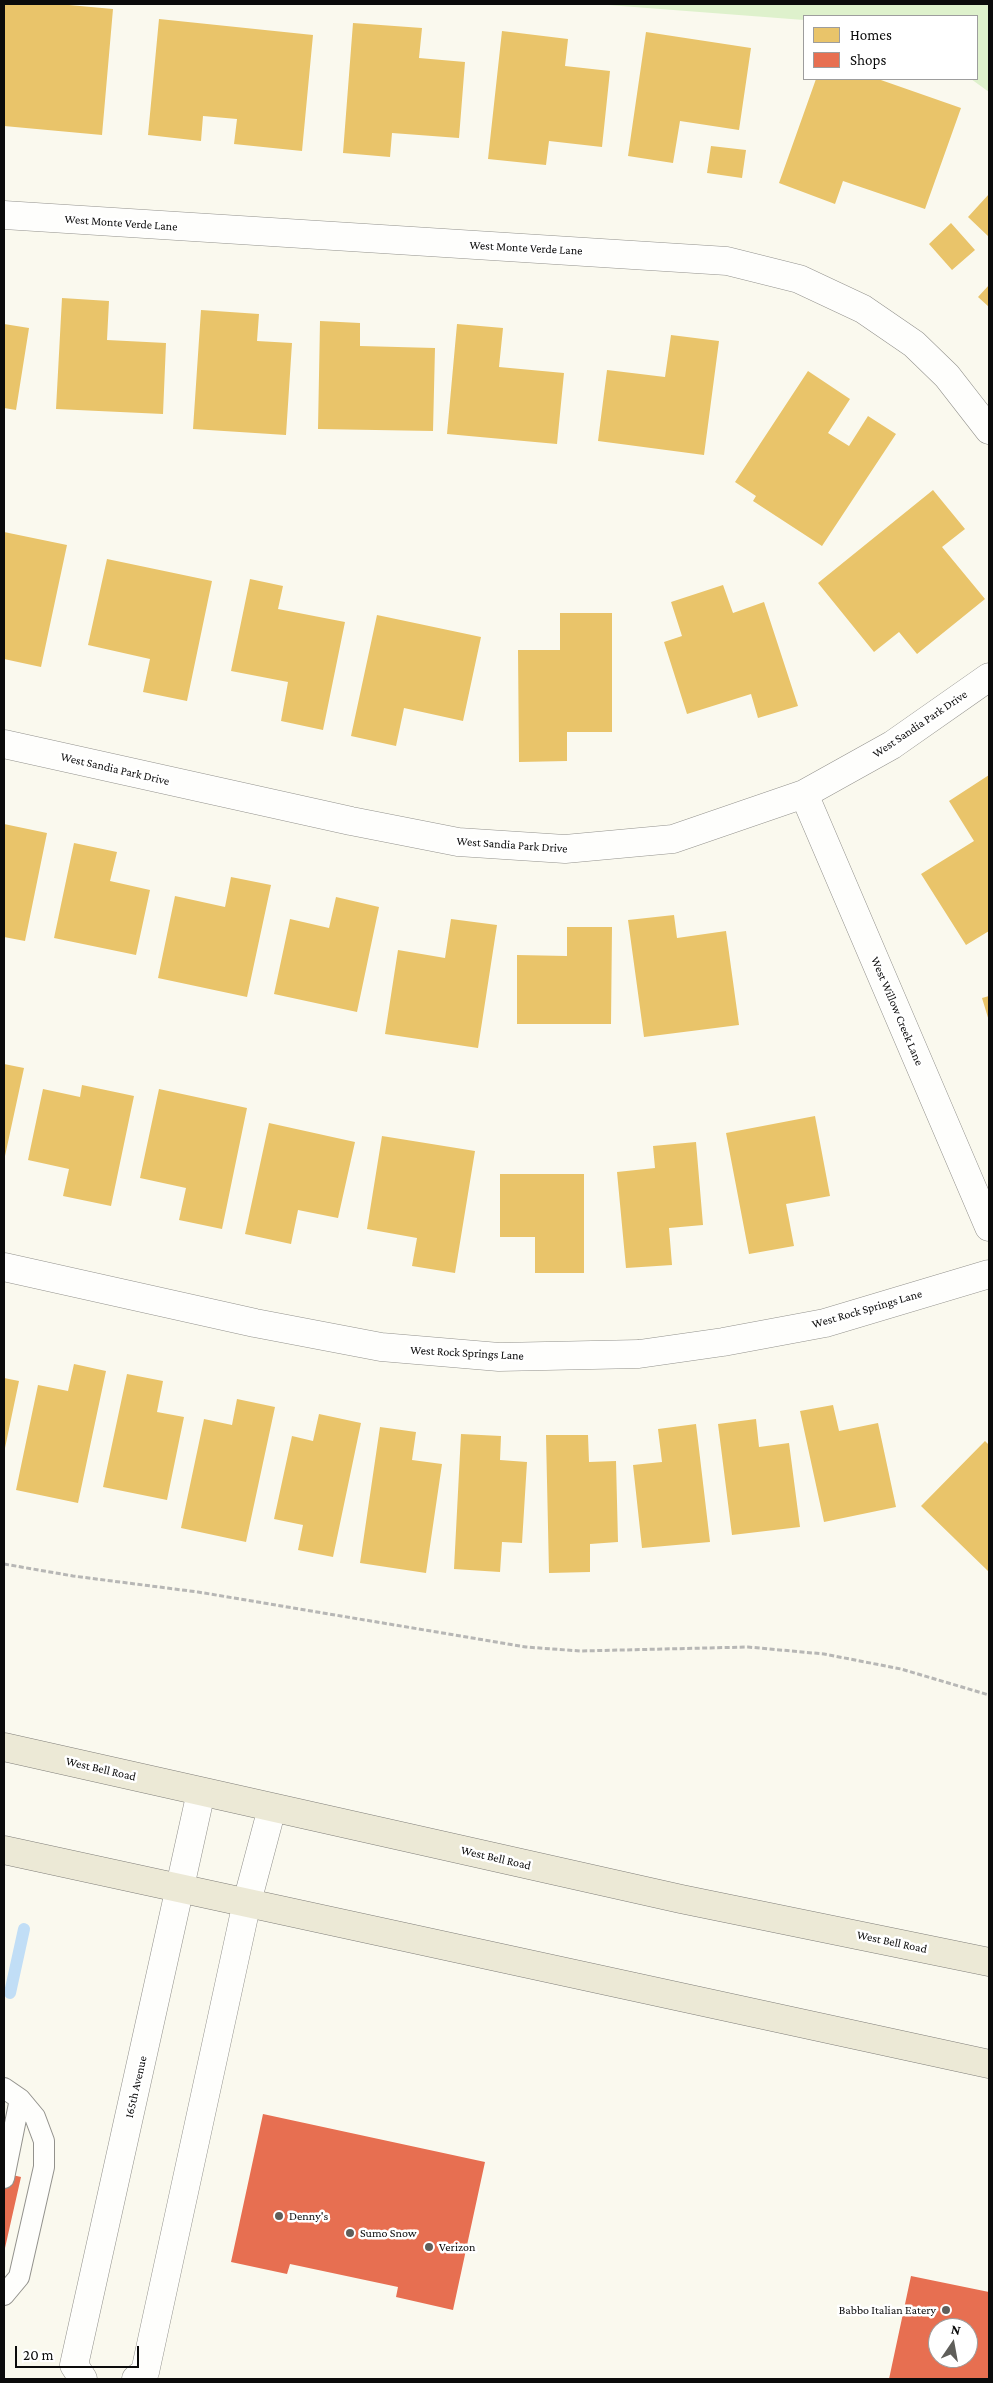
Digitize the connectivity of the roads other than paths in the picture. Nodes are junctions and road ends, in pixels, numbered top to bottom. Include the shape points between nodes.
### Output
1 (4, 215) edge
2 (989, 430) edge
3 (989, 677) edge
4 (4, 744) edge
5 (804, 794) junction
6 (989, 1227) edge
7 (4, 1267) edge
8 (989, 1274) edge
9 (4, 1747) edge
10 (201, 1792) junction
11 (272, 1808) junction
12 (4, 1850) edge
13 (180, 1888) junction
14 (247, 1902) junction
15 (989, 1962) edge
16 (989, 2064) edge
17 (12, 2094) edge
18 (4, 2178) edge
19 (4, 2295) edge
20 (83, 2379) edge
21 (136, 2379) edge

1 - 2 street, West Monte Verde Lane via 727,261 799,279 863,309 914,344 947,376
3 - 5 street, West Sandia Park Drive via 892,745
4 - 5 street, West Sandia Park Drive via 458,842 566,849 674,839
5 - 6 street, West Willow Creek Lane
7 - 8 street, West Rock Springs Lane via 254,1323 381,1347 499,1357 639,1354 723,1342 825,1323
9 - 10 main road, West Bell Road
10 - 11 main road, West Bell Road
10 - 13 street, 165th Avenue
11 - 14 street
11 - 15 main road, West Bell Road via 681,1899
12 - 13 main road
13 - 14 main road
13 - 20 street, 165th Avenue via 74,2364
14 - 16 main road
14 - 21 street via 145,2372
17 - 18 lane
17 - 19 lane via 35,2117 44,2141 44,2167 19,2277

